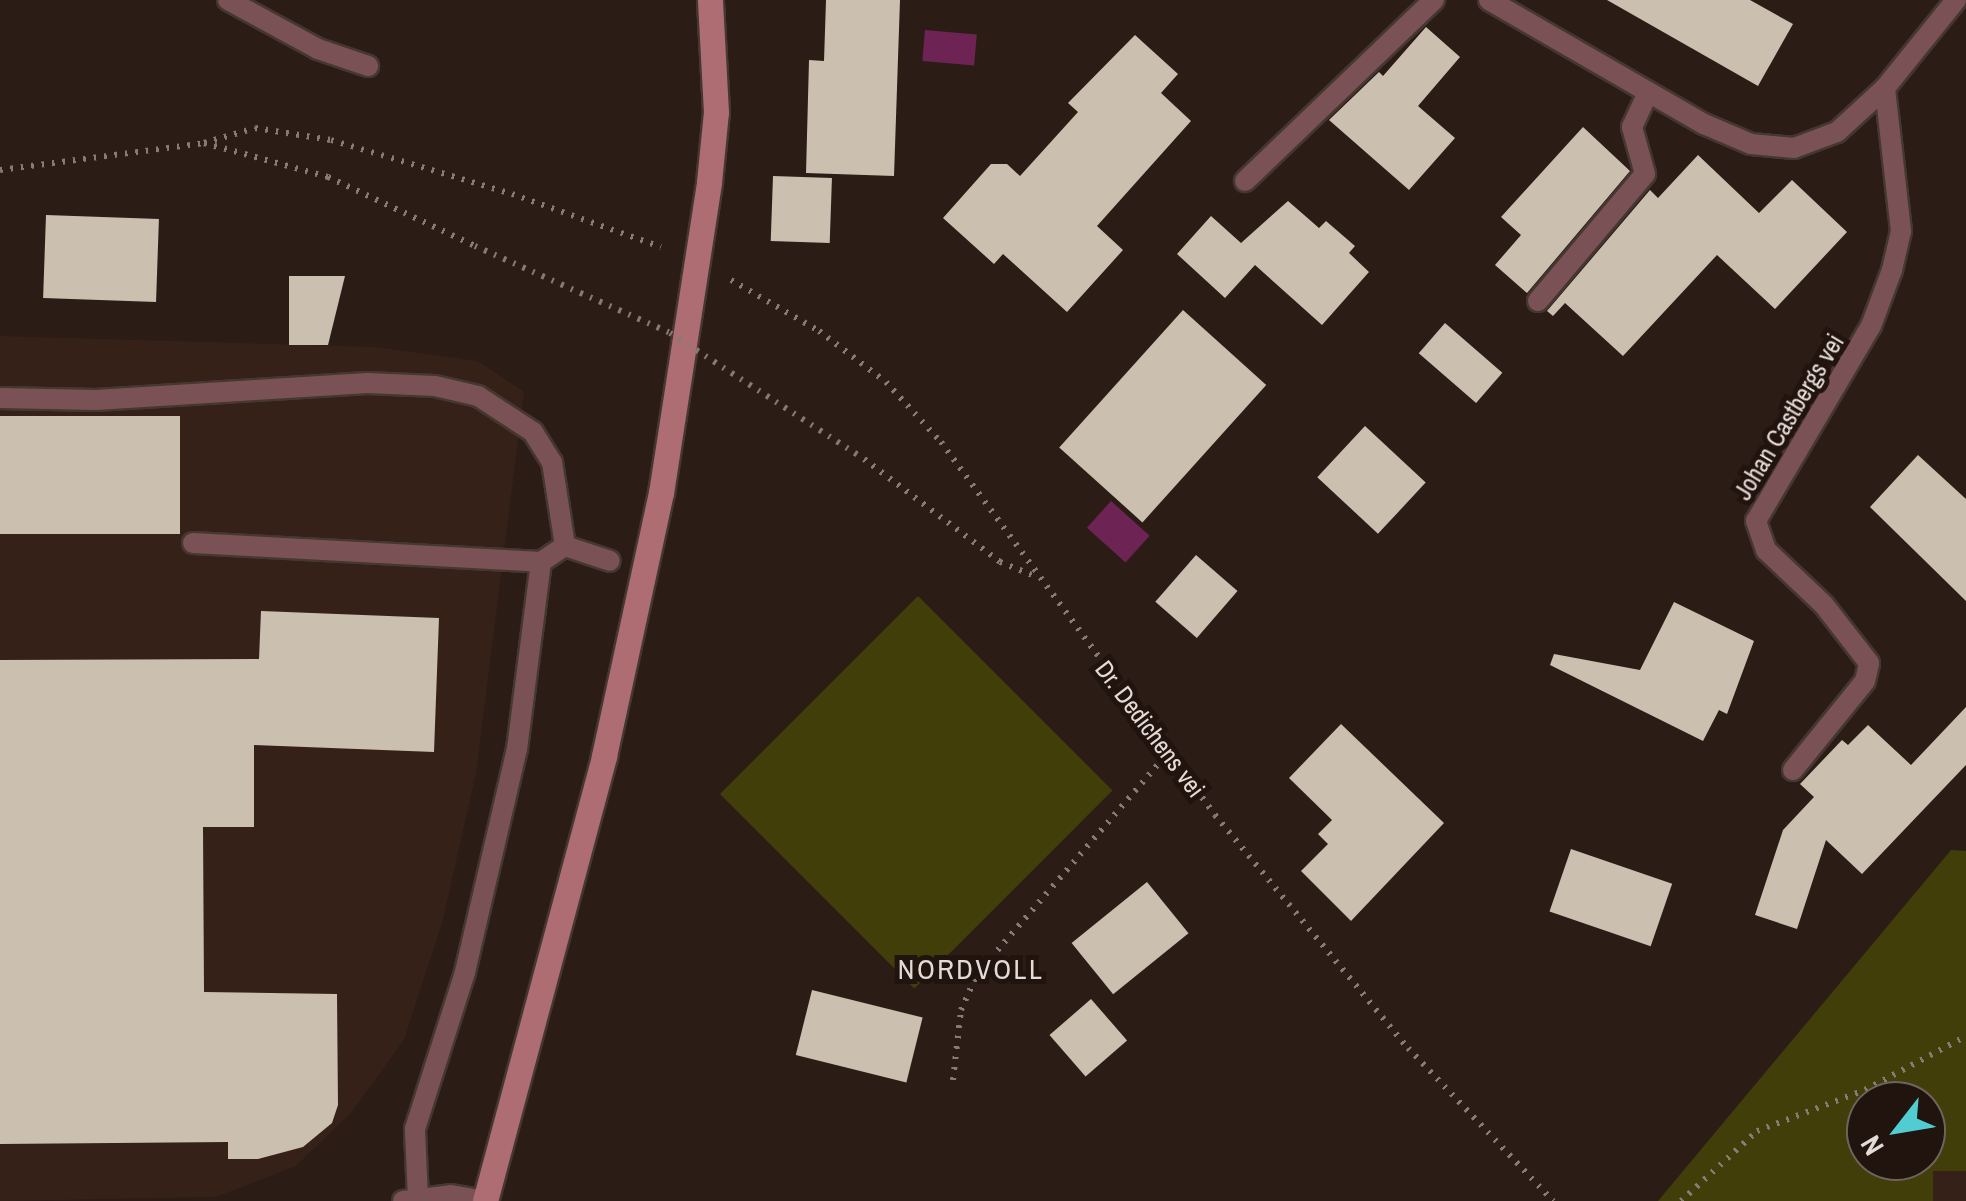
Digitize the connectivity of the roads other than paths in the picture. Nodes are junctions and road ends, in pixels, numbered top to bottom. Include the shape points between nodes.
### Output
1 (228, 0) edge
2 (710, 0) edge
3 (1434, 0) edge
4 (1489, 0) edge
5 (1956, 0) edge
6 (368, 66) dead end
7 (1885, 88) junction
8 (1648, 93) junction
9 (1245, 181) dead end
10 (1538, 301) dead end
11 (0, 398) edge
12 (193, 543) dead end
13 (566, 546) junction
14 (610, 561) dead end
15 (541, 562) junction
16 (1793, 770) dead end
17 (410, 1200) edge
18 (485, 1201) edge

1 - 6 lane via 318,49
2 - 18 street via 716,112 661,493 591,809
3 - 9 lane
4 - 8 lane
5 - 7 lane
7 - 8 lane via 1836,132 1794,148 1752,144
7 - 16 lane, Johan Castbergs vei via 1901,230 1892,270 1871,326 1756,521 1766,550 1824,604 1869,663 1866,681
8 - 10 lane via 1632,128 1646,174
11 - 13 lane via 96,400 367,384 436,386 478,396 533,432 552,462
12 - 15 lane
13 - 14 lane
13 - 15 lane
15 - 17 lane via 517,749 465,972 414,1129
17 - 18 lane

